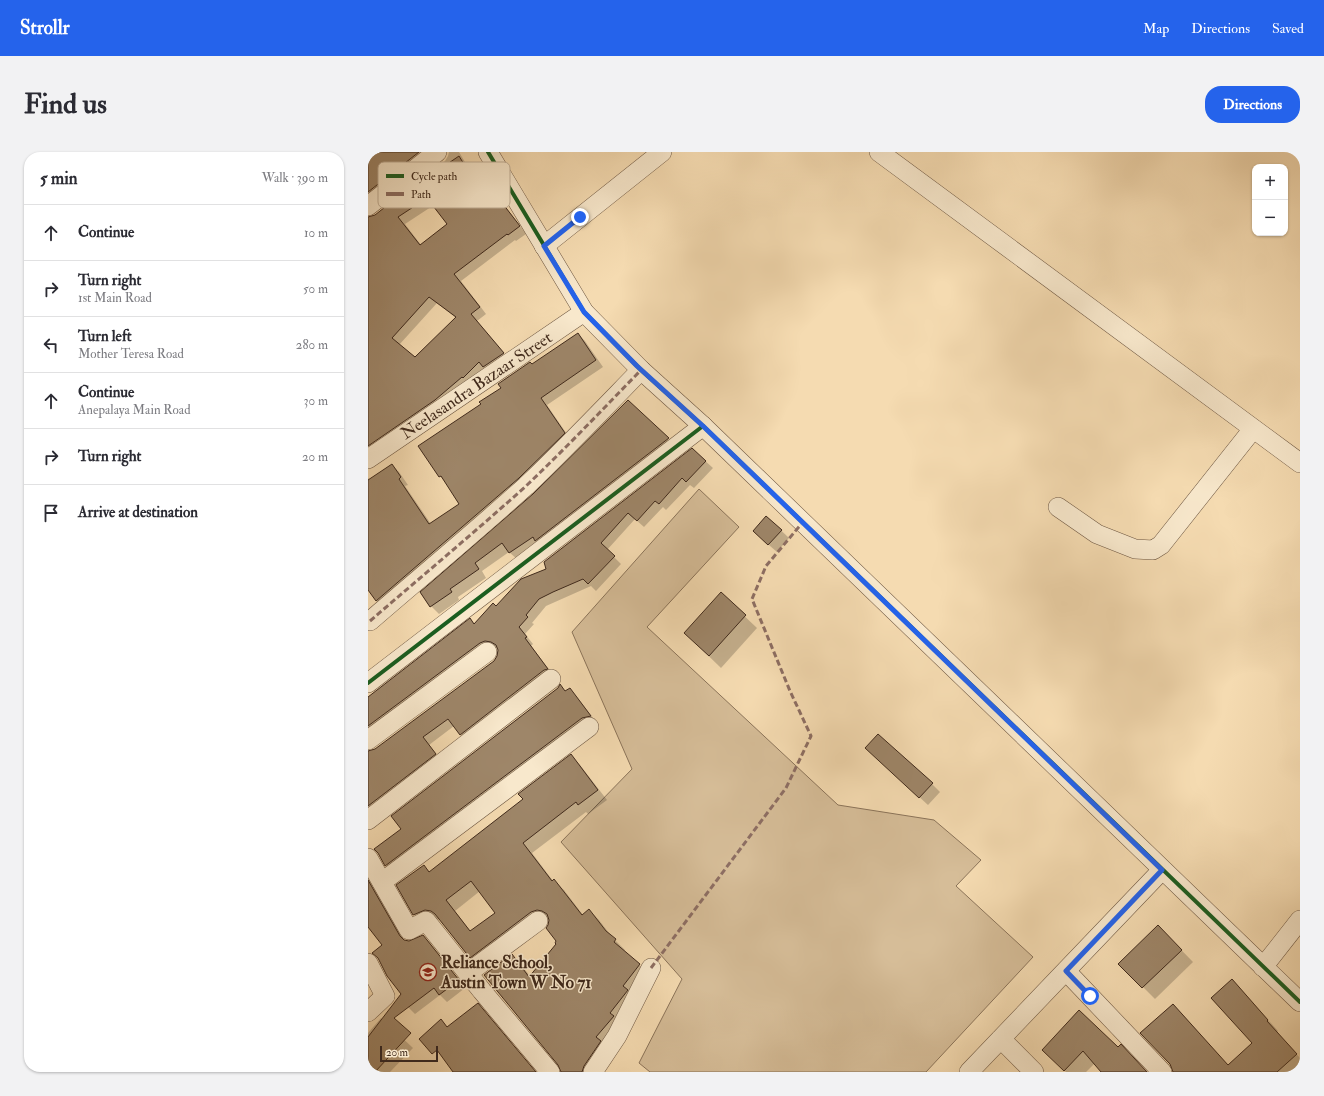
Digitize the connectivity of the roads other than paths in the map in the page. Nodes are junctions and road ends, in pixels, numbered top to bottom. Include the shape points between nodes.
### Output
1 (437, 152) edge
2 (488, 152) edge
3 (662, 152) edge
4 (879, 152) edge
5 (424, 162) edge
6 (494, 162) edge
7 (510, 189) edge
8 (378, 198) edge
9 (368, 206) edge
10 (544, 246) junction
11 (584, 312) junction
12 (641, 370) junction
13 (703, 426) junction
14 (1253, 428) junction
15 (368, 459) edge
16 (1300, 463) edge
17 (1058, 507) dead end
18 (370, 620) dead end
19 (486, 652) dead end
20 (551, 679) dead end
21 (368, 683) edge
22 (589, 727) dead end
23 (368, 740) edge
24 (368, 820) edge
25 (368, 858) edge
26 (1162, 870) junction
27 (382, 882) junction
28 (1300, 920) edge
29 (538, 921) dead end
30 (368, 963) edge
31 (1263, 967) junction
32 (651, 968) dead end
33 (1066, 971) junction
34 (468, 973) junction
35 (1300, 1002) edge
36 (368, 1012) edge
37 (1001, 1039) junction
38 (550, 1072) edge
39 (593, 1072) edge
40 (969, 1072) edge
41 (1034, 1072) edge
42 (1162, 1072) edge

1 - 5 street
2 - 6 street
3 - 10 street
4 - 14 street
7 - 10 street
8 - 9 street
10 - 11 street
11 - 12 street
11 - 15 street, Neelasandra Bazaar Street
12 - 13 street
12 - 18 street via 526,486
13 - 21 street
13 - 26 street
14 - 16 street
14 - 17 street via 1161,545 1153,550 1135,549 1097,534
19 - 23 street
20 - 24 street
22 - 27 street
25 - 27 street
26 - 31 street
26 - 33 street
27 - 34 street via 409,930 426,921
28 - 31 street
29 - 34 street
30 - 36 street via 385,996
31 - 35 street
32 - 39 street via 617,1036
33 - 37 street
33 - 42 street
34 - 38 street
37 - 40 street
37 - 41 street

